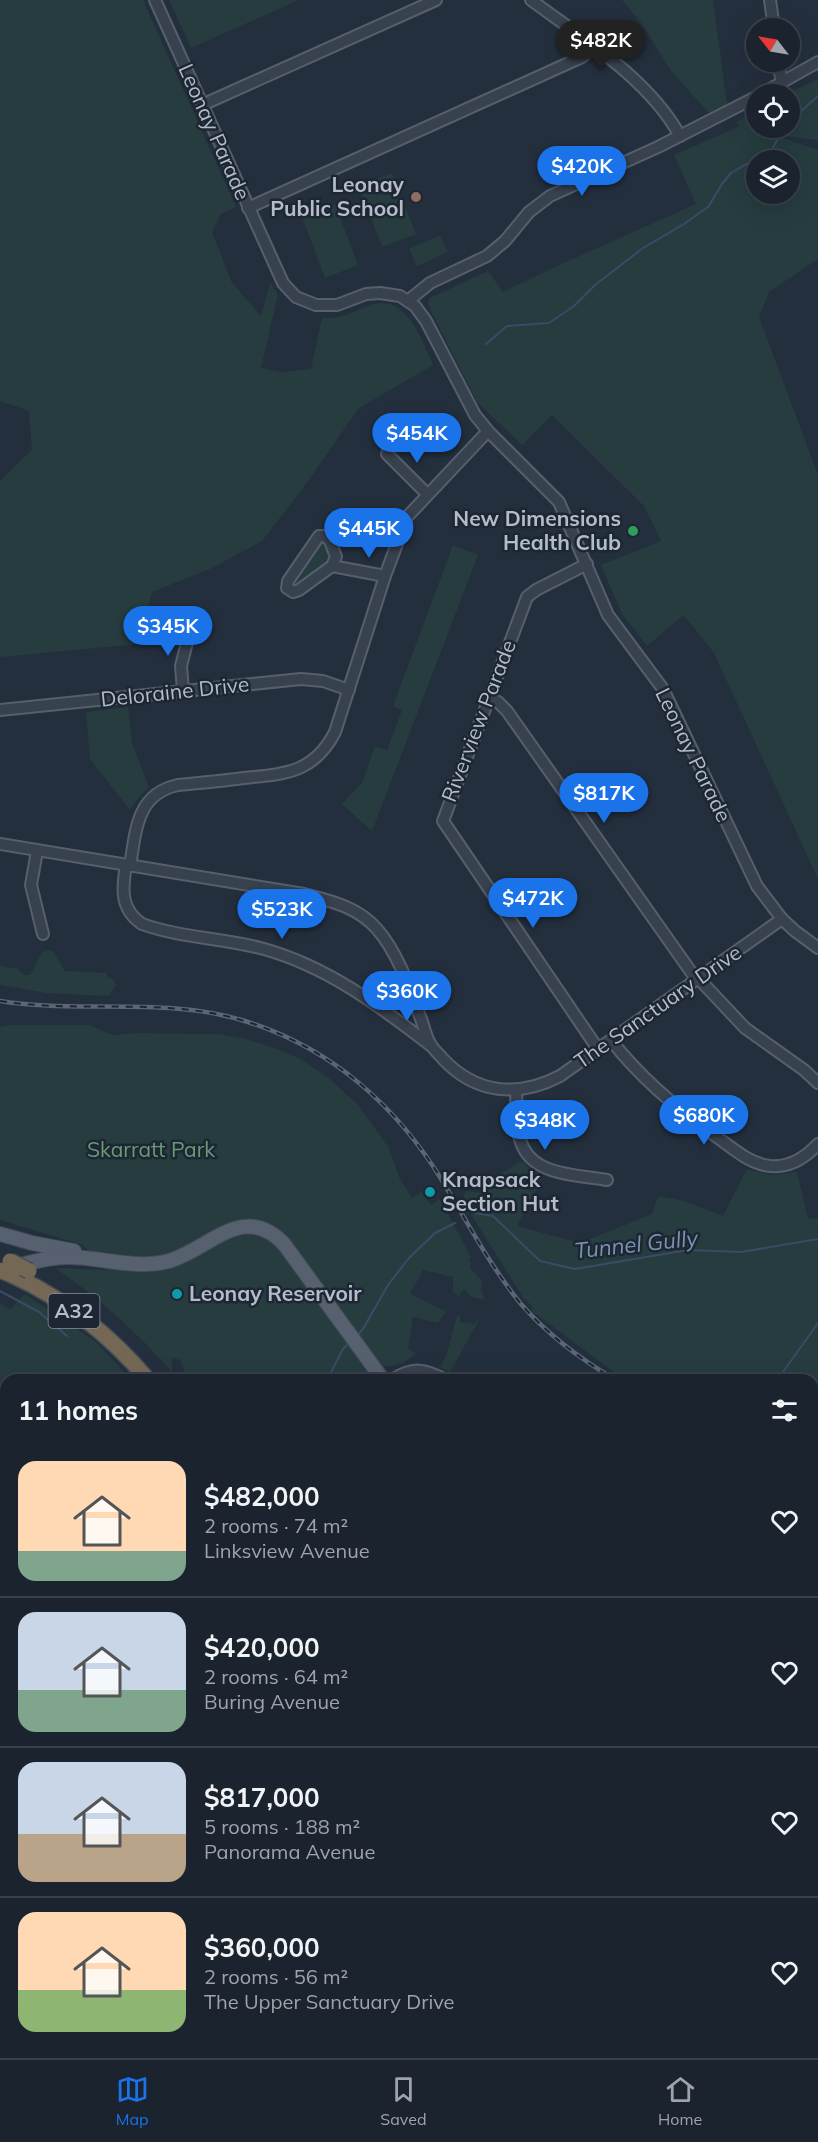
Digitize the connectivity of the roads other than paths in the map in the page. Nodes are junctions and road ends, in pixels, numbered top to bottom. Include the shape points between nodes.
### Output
1 (155, 0) edge
2 (436, 0) edge
3 (531, 0) edge
4 (770, 0) edge
5 (773, 18) edge
6 (594, 47) junction
7 (818, 62) edge
8 (780, 72) edge
9 (782, 83) joint
10 (746, 102) edge
11 (202, 105) junction
12 (680, 136) junction
13 (248, 208) junction
14 (409, 300) junction
15 (488, 431) junction
16 (387, 454) dead end
17 (427, 494) junction
18 (587, 564) junction
19 (332, 566) junction
20 (385, 576) junction
21 (191, 627) dead end
22 (349, 690) junction
23 (183, 691) junction
24 (488, 697) junction
25 (0, 711) edge
26 (0, 844) edge
27 (37, 851) junction
28 (128, 866) junction
29 (782, 919) junction
30 (43, 934) dead end
31 (818, 948) edge
32 (697, 979) junction
33 (421, 1018) junction
34 (406, 1027) junction
35 (611, 1040) junction
36 (431, 1045) junction
37 (598, 1049) junction
38 (818, 1083) edge
39 (516, 1091) junction
40 (818, 1144) edge
41 (607, 1180) dead end
42 (0, 1234) edge
43 (130, 1263) junction
44 (4, 1266) edge
45 (142, 1374) edge
46 (155, 1374) edge
47 (378, 1374) edge
48 (402, 1374) edge
49 (434, 1374) edge

1 - 11 street, Leonay Parade
2 - 11 street
3 - 6 street
4 - 5 street
6 - 12 street via 631,76
6 - 13 street via 582,57
7 - 9 street
8 - 9 street
10 - 12 street
11 - 13 street, Leonay Parade
12 - 14 street via 550,196 487,256 430,283
13 - 14 street, Leonay Parade via 280,278 299,299 316,306 337,305 375,293 390,293
14 - 15 street, Leonay Parade via 426,321 465,398
15 - 17 street
15 - 18 street, Leonay Parade via 557,498
16 - 17 street
17 - 20 street via 404,524
18 - 24 street, Riverview Parade via 527,597
18 - 29 street, Leonay Parade via 610,618 663,689 747,867
19 - 19 street via 299,590 287,588 288,580 319,536 330,541 336,557
19 - 20 street
20 - 22 street
21 - 23 street via 182,661
22 - 23 street, Deloraine Drive via 310,679
22 - 28 street via 329,742 298,770 178,785 156,794 139,818
23 - 25 street, Deloraine Drive
24 - 32 street via 507,711
24 - 37 street, Riverview Parade via 443,821
26 - 27 street, The Sanctuary Drive
27 - 28 street, The Sanctuary Drive
27 - 30 street via 31,885
28 - 33 street, The Sanctuary Drive via 304,894 349,908 366,918 383,937
28 - 34 street via 123,900 142,924 263,949 297,960 358,991
29 - 31 street, Leonay Parade
29 - 32 street, The Sanctuary Drive
32 - 35 street, The Sanctuary Drive
32 - 38 street via 745,1028
33 - 34 street
33 - 36 street, The Sanctuary Drive
34 - 36 street
35 - 37 street, The Sanctuary Drive
35 - 40 street via 680,1110 750,1160 771,1166 786,1165 802,1159
36 - 39 street, The Sanctuary Drive via 466,1077 494,1088
37 - 39 street, The Sanctuary Drive via 560,1076
39 - 41 street via 520,1136 529,1156 549,1169
42 - 43 main road
43 - 44 main road via 63,1257
43 - 47 main road via 171,1260 228,1230 246,1226 273,1234
44 - 45 highway, A32 via 76,1312
44 - 46 highway, A32, bridge via 29,1271 74,1299 97,1316
48 - 49 street via 420,1370

